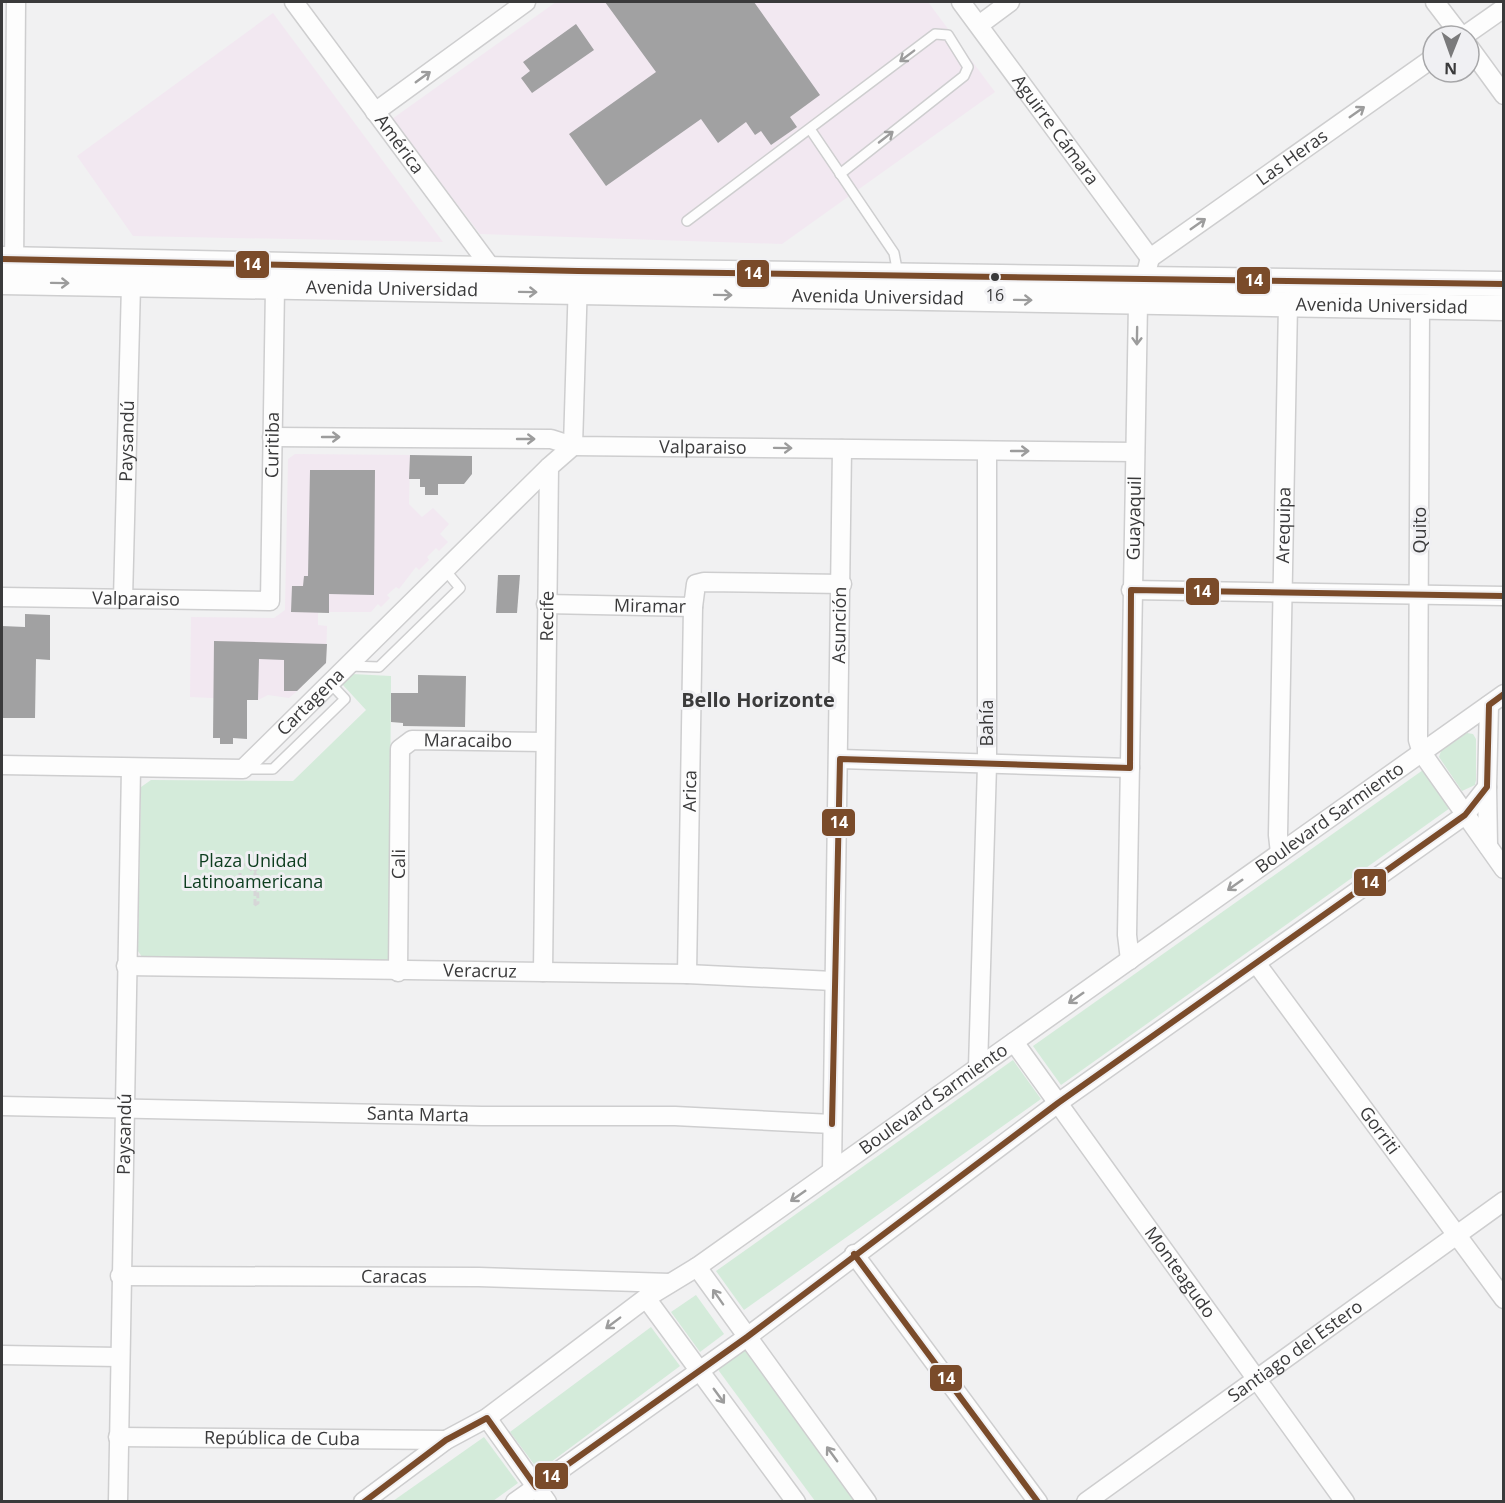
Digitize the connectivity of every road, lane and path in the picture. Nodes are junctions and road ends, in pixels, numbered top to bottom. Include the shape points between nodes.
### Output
1 (16, 2) edge
2 (294, 2) edge
3 (526, 2) edge
4 (961, 2) edge
5 (1010, 2) edge
6 (1435, 2) edge
7 (1503, 8) edge
8 (1453, 24) edge
9 (1480, 24) edge
10 (978, 25) junction
11 (1481, 64) edge
12 (1421, 67) edge
13 (1503, 95) edge
14 (375, 112) junction
15 (810, 129) junction
16 (840, 174) junction
17 (687, 221) dead end
18 (8, 271) edge
19 (493, 280) junction
20 (1144, 280) junction
21 (577, 282) junction
22 (1503, 284) edge
23 (131, 285) junction
24 (898, 286) junction
25 (275, 288) junction
26 (1288, 304) junction
27 (1420, 307) junction
28 (1503, 308) edge
29 (272, 437) junction
30 (573, 446) junction
31 (842, 449) junction
32 (987, 451) junction
33 (1135, 452) junction
34 (549, 467) junction
35 (842, 584) junction
36 (1131, 590) junction
37 (1282, 592) junction
38 (1420, 593) junction
39 (1503, 596) edge
40 (2, 597) edge
41 (123, 599) junction
42 (270, 601) joint
43 (546, 604) junction
44 (693, 607) junction
45 (1503, 694) edge
46 (1489, 705) junction
47 (545, 742) junction
48 (1422, 753) junction
49 (398, 756) joint
50 (840, 759) junction
51 (2, 765) edge
52 (987, 765) junction
53 (131, 768) junction
54 (1130, 768) junction
55 (1487, 787) junction
56 (1466, 815) junction
57 (1488, 846) junction
58 (1280, 853) junction
59 (212, 863) dead end
60 (240, 864) junction
61 (1503, 869) edge
62 (255, 880) junction
63 (255, 905) dead end
64 (1130, 960) junction
65 (1256, 963) junction
66 (126, 966) junction
67 (398, 972) junction
68 (543, 972) junction
69 (687, 974) junction
70 (833, 981) junction
71 (1014, 1042) junction
72 (978, 1068) junction
73 (1058, 1103) junction
74 (2, 1106) edge
75 (123, 1109) junction
76 (832, 1124) junction
77 (832, 1171) junction
78 (1503, 1201) edge
79 (1456, 1235) junction
80 (854, 1254) junction
81 (697, 1267) junction
82 (120, 1276) junction
83 (670, 1283) junction
84 (646, 1299) junction
85 (1503, 1299) edge
86 (747, 1337) junction
87 (2, 1355) edge
88 (118, 1357) junction
89 (700, 1370) junction
90 (1255, 1380) junction
91 (487, 1418) junction
92 (118, 1437) junction
93 (446, 1440) junction
94 (536, 1486) junction
95 (118, 1502) edge
96 (363, 1502) edge
97 (515, 1502) edge
98 (547, 1502) edge
99 (796, 1502) edge
100 (867, 1502) edge
101 (1038, 1502) edge
102 (1086, 1502) edge
103 (1345, 1502) edge

1 - 18 street
2 - 14 street, América
14 -> 3 street
4 - 10 street, Aguirre Cámara
5 - 10 street
6 - 8 street
7 - 9 street
10 - 20 street, Aguirre Cámara
11 - 13 street
20 -> 12 street, Las Heras
14 - 19 street, América
15 - 16 lane
16 -> 15 lane via 964,76 968,66 948,35 935,34
15 - 17 lane
16 - 24 lane via 894,253
18 - 19 main road, Avenida Universidad
18 -> 23 main road, Avenida Universidad
19 - 21 main road, Avenida Universidad
19 - 25 main road, Avenida Universidad
20 - 22 main road, Avenida Universidad
20 - 24 main road, Avenida Universidad
20 - 26 main road, Avenida Universidad
20 -> 33 street, Guayaquil
21 - 24 main road, Avenida Universidad
21 - 30 street
23 - 25 main road, Avenida Universidad
23 - 41 street, Paysandú
25 - 29 street, Curitiba
26 - 27 main road, Avenida Universidad
26 - 37 street, Arequipa
27 - 28 main road, Avenida Universidad
27 - 38 street, Quito
29 -> 30 street, Valparaiso via 551,439
29 - 42 street, Curitiba
30 -> 31 street, Valparaiso
30 - 34 street
31 - 32 street, Valparaiso
31 - 35 street, Asunción
32 -> 33 street, Valparaiso
32 - 52 street, Bahía
33 - 36 street, Guayaquil
34 - 43 street, Recife
34 - 53 street, Cartagena via 243,769
35 - 44 street, Miramar via 704,582 696,584
35 - 50 street, Asunción
36 - 37 street
36 - 54 street, Guayaquil
37 - 38 street
37 - 58 street, Arequipa
38 - 39 street
38 - 48 street, Quito via 1418,740
40 - 41 street, Valparaiso
41 - 42 street, Valparaiso
43 - 44 street, Miramar
43 - 47 street, Recife
44 - 69 street, Arica
45 - 46 street, Boulevard Sarmiento
46 - 48 street, Boulevard Sarmiento
46 - 55 street
47 - 49 street, Maracaibo via 412,740 400,749
47 - 68 street, Recife
48 - 56 street
48 - 58 street, Boulevard Sarmiento
49 - 67 street, Cali
50 - 52 street
50 - 70 street, Asunción
51 - 53 street, Cartagena
52 - 54 street
52 - 72 street, Bahía
53 - 66 street, Paysandú
54 - 64 street, Guayaquil
55 - 56 street
55 - 57 street
56 - 57 street
56 - 65 street
57 - 61 street
58 -> 64 street, Boulevard Sarmiento
59 - 60 path
60 - 62 path
60 - 62 path via 240,878
62 - 63 path
64 -> 71 street, Boulevard Sarmiento
65 - 73 street
65 - 79 street, Gorriti
66 - 67 street, Veracruz
66 - 75 street, Paysandú
67 - 68 street, Veracruz
68 - 69 street, Veracruz
69 - 70 street, Veracruz
70 - 76 street, Asunción
71 - 72 street, Boulevard Sarmiento
71 - 73 street, Monteagudo
72 - 77 street, Boulevard Sarmiento
73 - 80 street
73 - 90 street, Monteagudo
74 - 75 street, Santa Marta
75 - 76 street, Santa Marta via 675,1116
75 - 82 street, Paysandú
76 - 77 street, Asunción
77 -> 81 street, Boulevard Sarmiento
78 - 79 street, Santiago del Estero
79 - 85 street, Gorriti
79 - 90 street, Santiago del Estero
80 - 86 street
80 - 101 street
81 - 83 street, Boulevard Sarmiento
86 -> 81 street
82 - 83 street, Caracas
82 - 88 street, Paysandú
83 - 84 street, Boulevard Sarmiento
84 - 89 street
84 -> 91 street, Boulevard Sarmiento
86 - 89 street
100 -> 86 street
87 - 88 street
88 - 92 street, Paysandú
89 - 94 street
89 -> 99 street
90 - 102 street, Santiago del Estero
90 - 103 street, Monteagudo
91 - 93 street, Boulevard Sarmiento
91 - 94 street
92 - 93 street, República de Cuba
92 - 95 street, Paysandú
93 - 96 street, Boulevard Sarmiento
94 - 97 street
94 - 98 street

